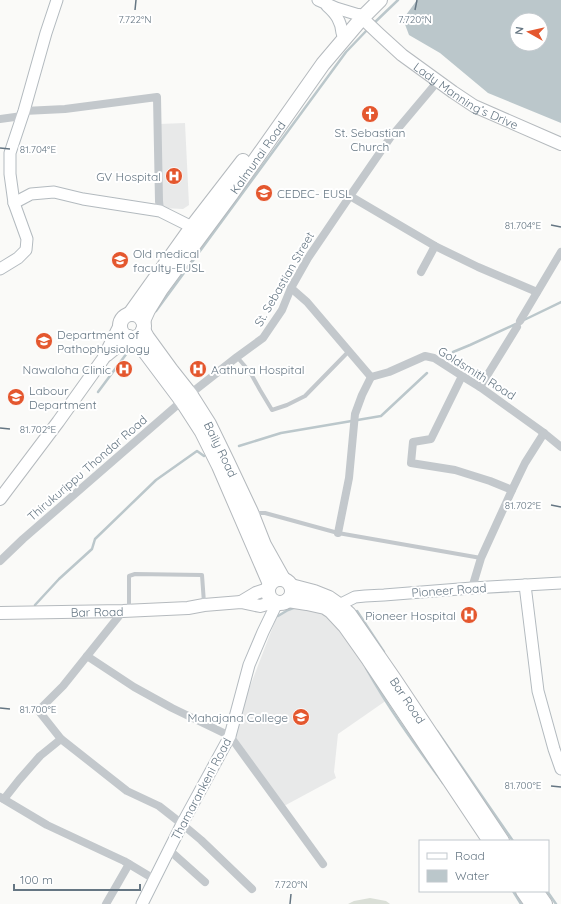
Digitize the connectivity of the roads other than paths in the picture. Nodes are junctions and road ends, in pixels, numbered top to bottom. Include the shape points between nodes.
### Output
1 (57, 0) edge
2 (321, 1) edge
3 (375, 2) edge
4 (361, 16) junction
5 (342, 33) junction
6 (379, 34) junction
7 (438, 81) junction
8 (23, 113) junction
9 (0, 119) edge
10 (561, 144) edge
11 (350, 196) junction
12 (14, 203) junction
13 (160, 211) junction
14 (192, 227) junction
15 (435, 246) junction
16 (561, 252) edge
17 (0, 269) edge
18 (421, 272) dead end
19 (291, 288) junction
20 (537, 292) junction
21 (130, 314) junction
22 (120, 325) junction
23 (143, 325) junction
24 (129, 338) junction
25 (349, 351) junction
26 (237, 357) junction
27 (103, 359) junction
28 (462, 376) junction
29 (371, 377) junction
30 (480, 387) junction
31 (186, 397) junction
32 (544, 433) junction
33 (561, 447) edge
34 (512, 490) junction
35 (0, 499) edge
36 (251, 512) junction
37 (338, 533) junction
38 (481, 558) junction
39 (0, 561) edge
40 (561, 583) edge
41 (525, 585) junction
42 (472, 588) junction
43 (278, 592) junction
44 (204, 605) junction
45 (339, 605) junction
46 (126, 611) junction
47 (0, 613) edge
48 (87, 656) junction
49 (230, 736) junction
50 (61, 740) junction
51 (561, 769) edge
52 (2, 798) edge
53 (182, 824) junction
54 (489, 840) edge
55 (501, 840) edge
56 (168, 849) junction
57 (128, 864) junction
58 (323, 864) dead end
59 (154, 879) junction
60 (205, 882) dead end
61 (252, 889) dead end
62 (524, 892) edge
63 (537, 892) edge
64 (106, 904) edge
65 (142, 904) edge
66 (532, 904) edge
67 (545, 904) edge

1 - 8 street
2 - 4 street
2 - 5 street via 335,13
3 - 4 highway, Kalmunai Road
3 - 6 main road, Lady Manning’s Drive via 372,19
4 - 5 highway, Kalmunai Road
4 - 6 main road, Lady Manning’s Drive
4 - 23 highway, Kalmunai Road via 161,288 148,310
5 - 14 highway, Kalmunai Road
6 - 7 main road, Lady Manning’s Drive via 402,55
7 - 10 main road, Lady Manning’s Drive via 474,106
7 - 11 street, St. Sebastian Street via 390,138
8 - 9 street
8 - 12 street via 10,153
8 - 13 street via 157,97
11 - 15 street
11 - 19 street, St. Sebastian Street
12 - 13 street via 31,194 54,192
12 - 17 street via 27,239 26,250
13 - 14 street
14 - 21 highway, Kalmunai Road
15 - 18 street
15 - 20 street via 478,268
16 - 20 street
19 - 25 street via 307,302
19 - 26 street, St. Sebastian Street via 282,310 264,338
20 - 30 street
21 - 22 highway via 123,317
21 - 23 highway via 138,315
22 - 24 highway via 122,333
22 - 27 main road
23 - 24 highway via 141,334
23 - 31 highway, Baily Road via 147,337
24 - 27 main road
24 - 31 highway, Baily Road via 143,349
25 - 26 lane via 305,396 272,410 250,372
25 - 29 street
26 - 31 street, St. Sebastian Street
27 - 35 main road
28 - 29 street, Goldsmith Road via 434,358 425,356
28 - 30 street, Goldsmith Road
28 - 34 street via 431,439 413,442 411,463 455,470
29 - 37 street via 355,414 349,478
30 - 32 street, Goldsmith Road
31 - 36 highway, Baily Road via 202,411
31 - 39 street, Thirukurippu Thondar Road
31 - 43 highway, Baily Road
32 - 33 street, Goldsmith Road
32 - 34 street
34 - 38 street
36 - 37 lane via 265,513
36 - 43 highway, Baily Road
37 - 38 lane
38 - 42 street
40 - 41 street, Pioneer Road
41 - 42 street, Pioneer Road
41 - 51 street via 538,691
42 - 45 street, Pioneer Road via 355,597
43 - 44 main road, Bar Road via 267,604 260,606 241,602
43 - 45 highway, Bar Road via 314,592
43 - 49 street, Thamarankeni Road via 249,665
43 - 54 highway, Bar Road via 325,607 345,626
44 - 46 main road, Bar Road
44 - 46 lane via 202,575 135,574 129,576
45 - 55 highway, Bar Road via 354,620
46 - 47 main road, Bar Road
46 - 48 street
48 - 49 street via 134,687
48 - 50 street via 39,710
49 - 53 street, Thamarankeni Road
49 - 58 street
50 - 52 street via 40,756
50 - 53 street via 127,790 159,806
52 - 57 street via 47,825
53 - 56 street, Thamarankeni Road
53 - 61 street
56 - 59 street, Thamarankeni Road
56 - 60 street
57 - 59 street
57 - 64 street
59 - 65 street, Thamarankeni Road
62 - 66 highway
63 - 67 highway

